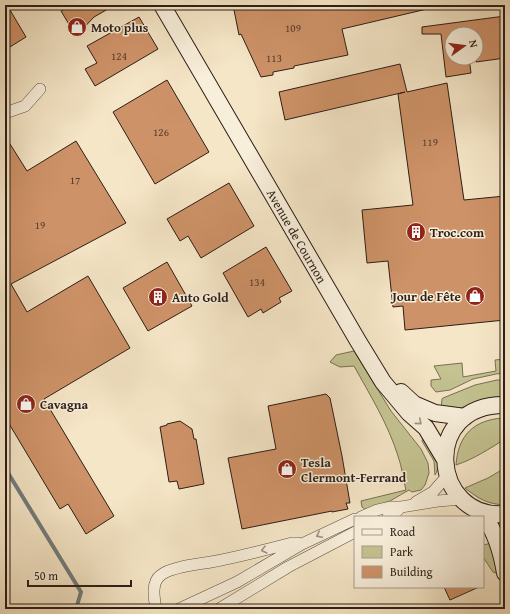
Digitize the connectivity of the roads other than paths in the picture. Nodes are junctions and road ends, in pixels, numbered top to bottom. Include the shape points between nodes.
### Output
1 (162, 5) edge
2 (170, 5) edge
3 (40, 89) dead end
4 (5, 113) edge
5 (505, 405) edge
6 (465, 417) junction
7 (444, 458) junction
8 (447, 476) junction
9 (462, 499) junction
10 (406, 506) junction
11 (483, 512) junction
12 (505, 514) edge
13 (363, 516) edge
14 (390, 516) edge
15 (354, 519) edge
16 (354, 533) edge
17 (302, 544) junction
18 (505, 573) edge
19 (156, 609) edge
20 (179, 609) edge
21 (219, 609) edge

1 -> 7 main road, Avenue de Cournon via 383,382 409,413 426,428
2 - 6 main road, Avenue de Cournon via 388,378 414,404 435,413
3 - 4 street via 25,106
5 - 6 main road via 482,408
6 - 7 main road via 452,432
7 - 8 main road
8 - 9 main road
8 - 10 street via 433,492
9 - 10 street
9 - 11 main road
10 - 13 street via 377,510
10 - 14 street
11 - 12 main road
11 - 18 main road via 496,535
15 -> 17 street
16 - 21 street via 288,566
17 -> 19 street via 292,543 162,574 156,580
17 - 20 street via 237,582

